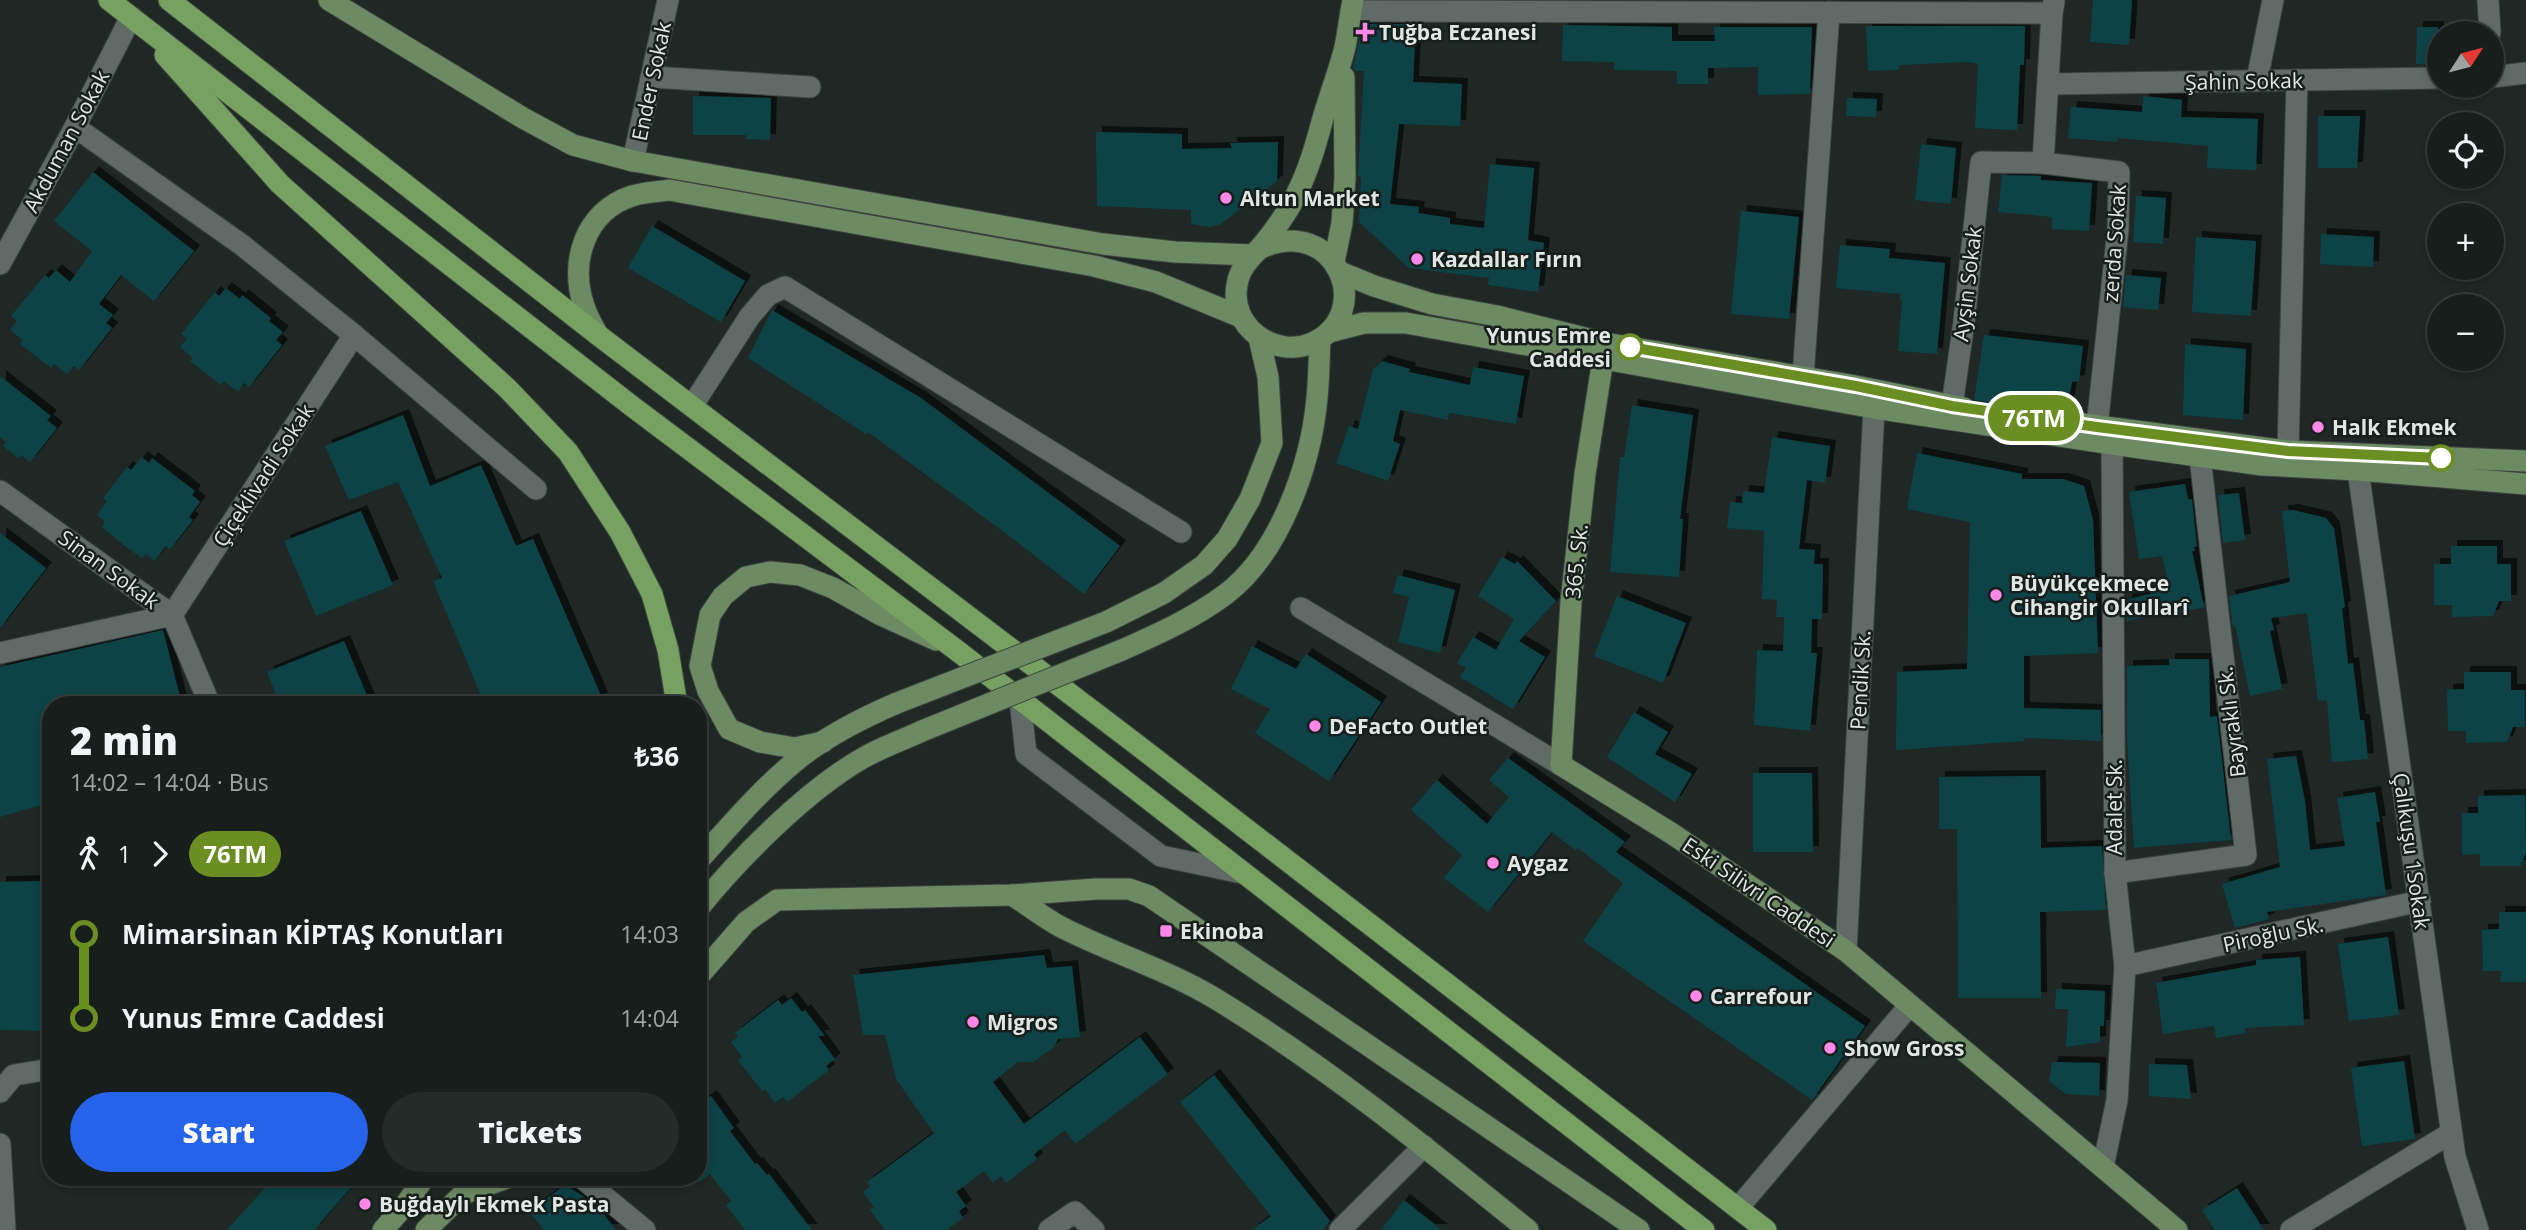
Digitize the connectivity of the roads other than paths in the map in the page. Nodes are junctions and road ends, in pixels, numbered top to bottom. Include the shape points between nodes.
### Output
1 (109, 0) edge
2 (169, 0) edge
3 (329, 0) edge
4 (668, 0) edge
5 (2273, 0) edge
6 (2488, 0) edge
7 (1352, 5) edge
8 (2053, 7) edge
9 (1829, 12) junction
10 (131, 17) junction
11 (2489, 21) edge
12 (1345, 47) junction
13 (2526, 73) edge
14 (2504, 76) edge
15 (652, 77) junction
16 (2427, 78) edge
17 (2257, 80) junction
18 (2297, 80) junction
19 (2049, 84) junction
20 (810, 87) dead end
21 (75, 127) junction
22 (633, 161) junction
23 (2043, 163) junction
24 (1255, 252) junction
25 (0, 264) edge
26 (1337, 267) junction
27 (1241, 317) junction
28 (354, 335) junction
29 (598, 335) junction
30 (1324, 336) junction
31 (1259, 338) junction
32 (1604, 351) junction
33 (1803, 377) junction
34 (692, 406) junction
35 (1952, 406) junction
36 (1874, 408) junction
37 (2097, 427) junction
38 (2112, 444) junction
39 (2288, 451) junction
40 (2200, 457) junction
41 (2526, 461) edge
42 (2358, 470) junction
43 (2526, 484) edge
44 (536, 489) dead end
45 (0, 491) edge
46 (1181, 532) dead end
47 (1301, 608) dead end
48 (172, 614) junction
49 (955, 649) junction
50 (0, 653) edge
51 (206, 696) edge
52 (676, 696) edge
53 (1020, 700) junction
54 (823, 742) junction
55 (1561, 765) junction
56 (707, 851) edge
57 (1242, 873) junction
58 (2115, 873) junction
59 (1012, 895) junction
60 (707, 899) edge
61 (2420, 901) junction
62 (1846, 951) junction
63 (707, 967) edge
64 (2125, 967) junction
65 (1910, 1005) junction
66 (42, 1070) edge
67 (0, 1092) edge
68 (2451, 1133) junction
69 (0, 1144) edge
70 (1424, 1146) junction
71 (2103, 1167) junction
72 (418, 1186) edge
73 (485, 1186) edge
74 (592, 1186) edge
75 (1738, 1208) junction
76 (5, 1230) edge
77 (383, 1230) edge
78 (426, 1230) edge
79 (645, 1230) edge
80 (1049, 1230) edge
81 (1094, 1230) edge
82 (1340, 1230) edge
83 (1528, 1230) edge
84 (1639, 1230) edge
85 (1704, 1230) edge
86 (1766, 1230) edge
87 (2177, 1230) edge
88 (2291, 1230) edge
89 (2478, 1230) edge

1 - 10 highway
2 - 29 highway
3 - 22 main road via 573,145
4 - 15 street, Ender Sokak
5 - 17 street
6 - 11 street
7 - 9 street
7 - 12 main road
8 - 9 street
8 - 19 street
9 - 33 street
10 - 21 street, Akduman Sokak
10 - 49 highway via 633,407
10 - 52 highway via 280,184 506,388 568,452 620,532 652,594
12 - 24 main road via 1310,166 1296,195
12 - 26 main road via 1345,178
13 - 14 street
15 - 20 street
15 - 22 street, Ender Sokak
16 - 18 street, Şahin Sokak
17 - 18 street, Şahin Sokak
17 - 19 street, Şahin Sokak
18 - 39 street
19 - 23 street
21 - 25 street, Akduman Sokak
21 - 28 street via 242,245
22 - 24 main road via 1103,244 1175,252
23 - 35 street, Ayşin Sokak via 1980,162
23 - 37 street, zerda Sokak via 2119,172 2118,229
24 - 26 main road via 1273,242 1308,242
24 - 27 main road via 1236,286
26 - 30 main road via 1344,303
26 - 32 main road via 1374,286 1432,304 1497,316
27 - 29 main road via 1156,282 1094,266 669,190 631,196 606,211 588,230 578,260 579,280 584,306
27 - 31 main road
28 - 44 street
28 - 48 street, Çiçeklivadi Sokak
29 - 34 highway
30 - 31 main road via 1303,347 1286,348
30 - 32 main road via 1364,323 1406,323
30 - 60 main road, bridge via 1317,400 1289,507 1272,542 1228,592 1187,620 1122,650 864,757 826,782 766,835
31 - 54 main road, bridge via 1268,377 1272,443 1250,499 1227,539 1204,565 1164,593 1106,622 897,703
32 - 33 main road
32 - 36 main road
32 - 55 main road, 365. Sk. via 1573,589
33 - 35 main road
34 - 46 street via 750,316 768,295 786,286
34 - 75 highway
35 - 37 main road
36 - 38 main road
36 - 62 street, Pendik Sk.
37 - 39 main road
38 - 40 main road
38 - 58 street, Adalet Sk.
39 - 41 main road
40 - 42 main road
40 - 58 street, Bayraklı Sk. via 2246,855
42 - 43 main road
42 - 61 street, Çalıkuşu 1Sokak
45 - 48 street, Sinan Sokak
47 - 55 street, Eski Silivri Caddesi
48 - 50 street
48 - 51 street, Sinan Sokak
49 - 53 highway
49 - 54 main road via 800,575 770,572 746,578 710,615 700,666 708,691 729,729 760,742 795,748
53 - 57 highway
53 - 57 street via 1026,754 1161,856
54 - 56 main road via 751,803
55 - 62 main road, Eski Silivri Caddesi
57 - 85 highway
58 - 64 street, Adalet Sk.
59 - 63 main road via 777,900 746,922
59 - 70 main road via 1060,927 1159,968 1215,998
59 - 84 main road via 1129,889 1149,896
61 - 64 street, Piroğlu Sk.
61 - 68 street, Çalıkuşu 1Sokak
62 - 65 main road, Eski Silivri Caddesi
64 - 71 street, Adalet Sk. via 2118,1100
65 - 71 main road, Eski Silivri Caddesi
65 - 75 street
66 - 67 street via 14,1075
68 - 88 street
68 - 89 street, Çalıkuşu 1Sokak
69 - 76 street
70 - 82 street
70 - 83 main road
71 - 87 main road, Eski Silivri Caddesi
72 - 77 main road
73 - 78 main road via 463,1194
74 - 79 street
75 - 86 highway
80 - 81 street via 1075,1212

